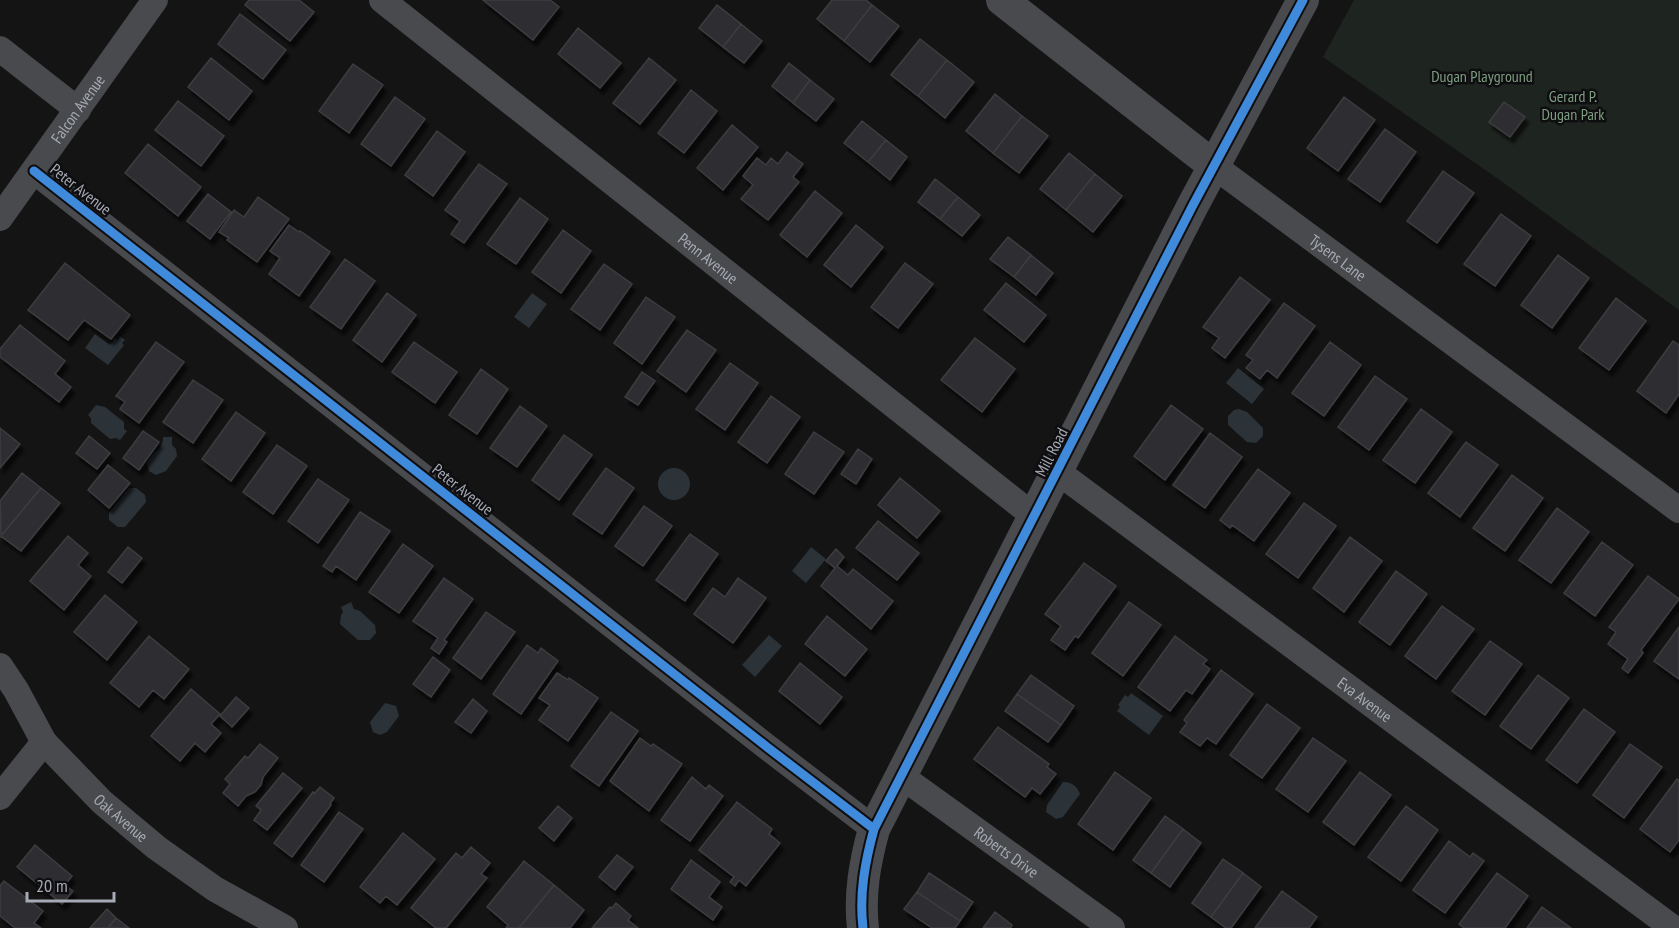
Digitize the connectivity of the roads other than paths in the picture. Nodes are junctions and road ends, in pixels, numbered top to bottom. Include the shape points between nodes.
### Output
1 (154, 0) edge
2 (381, 0) edge
3 (1002, 0) edge
4 (1303, 0) edge
5 (0, 49) edge
6 (78, 110) junction
7 (1214, 166) junction
8 (34, 171) junction
9 (0, 218) edge
10 (1058, 472) junction
11 (1679, 510) edge
12 (1035, 517) junction
13 (0, 666) edge
14 (44, 742) junction
15 (901, 776) junction
16 (0, 797) edge
17 (874, 829) junction
18 (285, 928) edge
19 (863, 928) edge
20 (1112, 928) edge
21 (1673, 928) edge

1 - 6 street, Falcon Avenue
2 - 12 street, Penn Avenue
3 - 7 street, Tysens Lane
4 - 7 street, Mill Road
5 - 6 street
6 - 8 street, Falcon Avenue
7 - 10 street, Mill Road
7 - 11 street, Tysens Lane
8 - 9 street, Falcon Avenue
8 - 17 street, Peter Avenue
10 - 12 street, Mill Road
10 - 21 street, Eva Avenue
12 - 15 street, Mill Road
13 - 14 street, Oak Avenue
14 - 16 street
14 - 18 street, Oak Avenue via 102,802 157,848 215,889
15 - 17 street, Mill Road
15 - 20 street, Roberts Drive
17 - 19 street, Mill Road via 864,865

